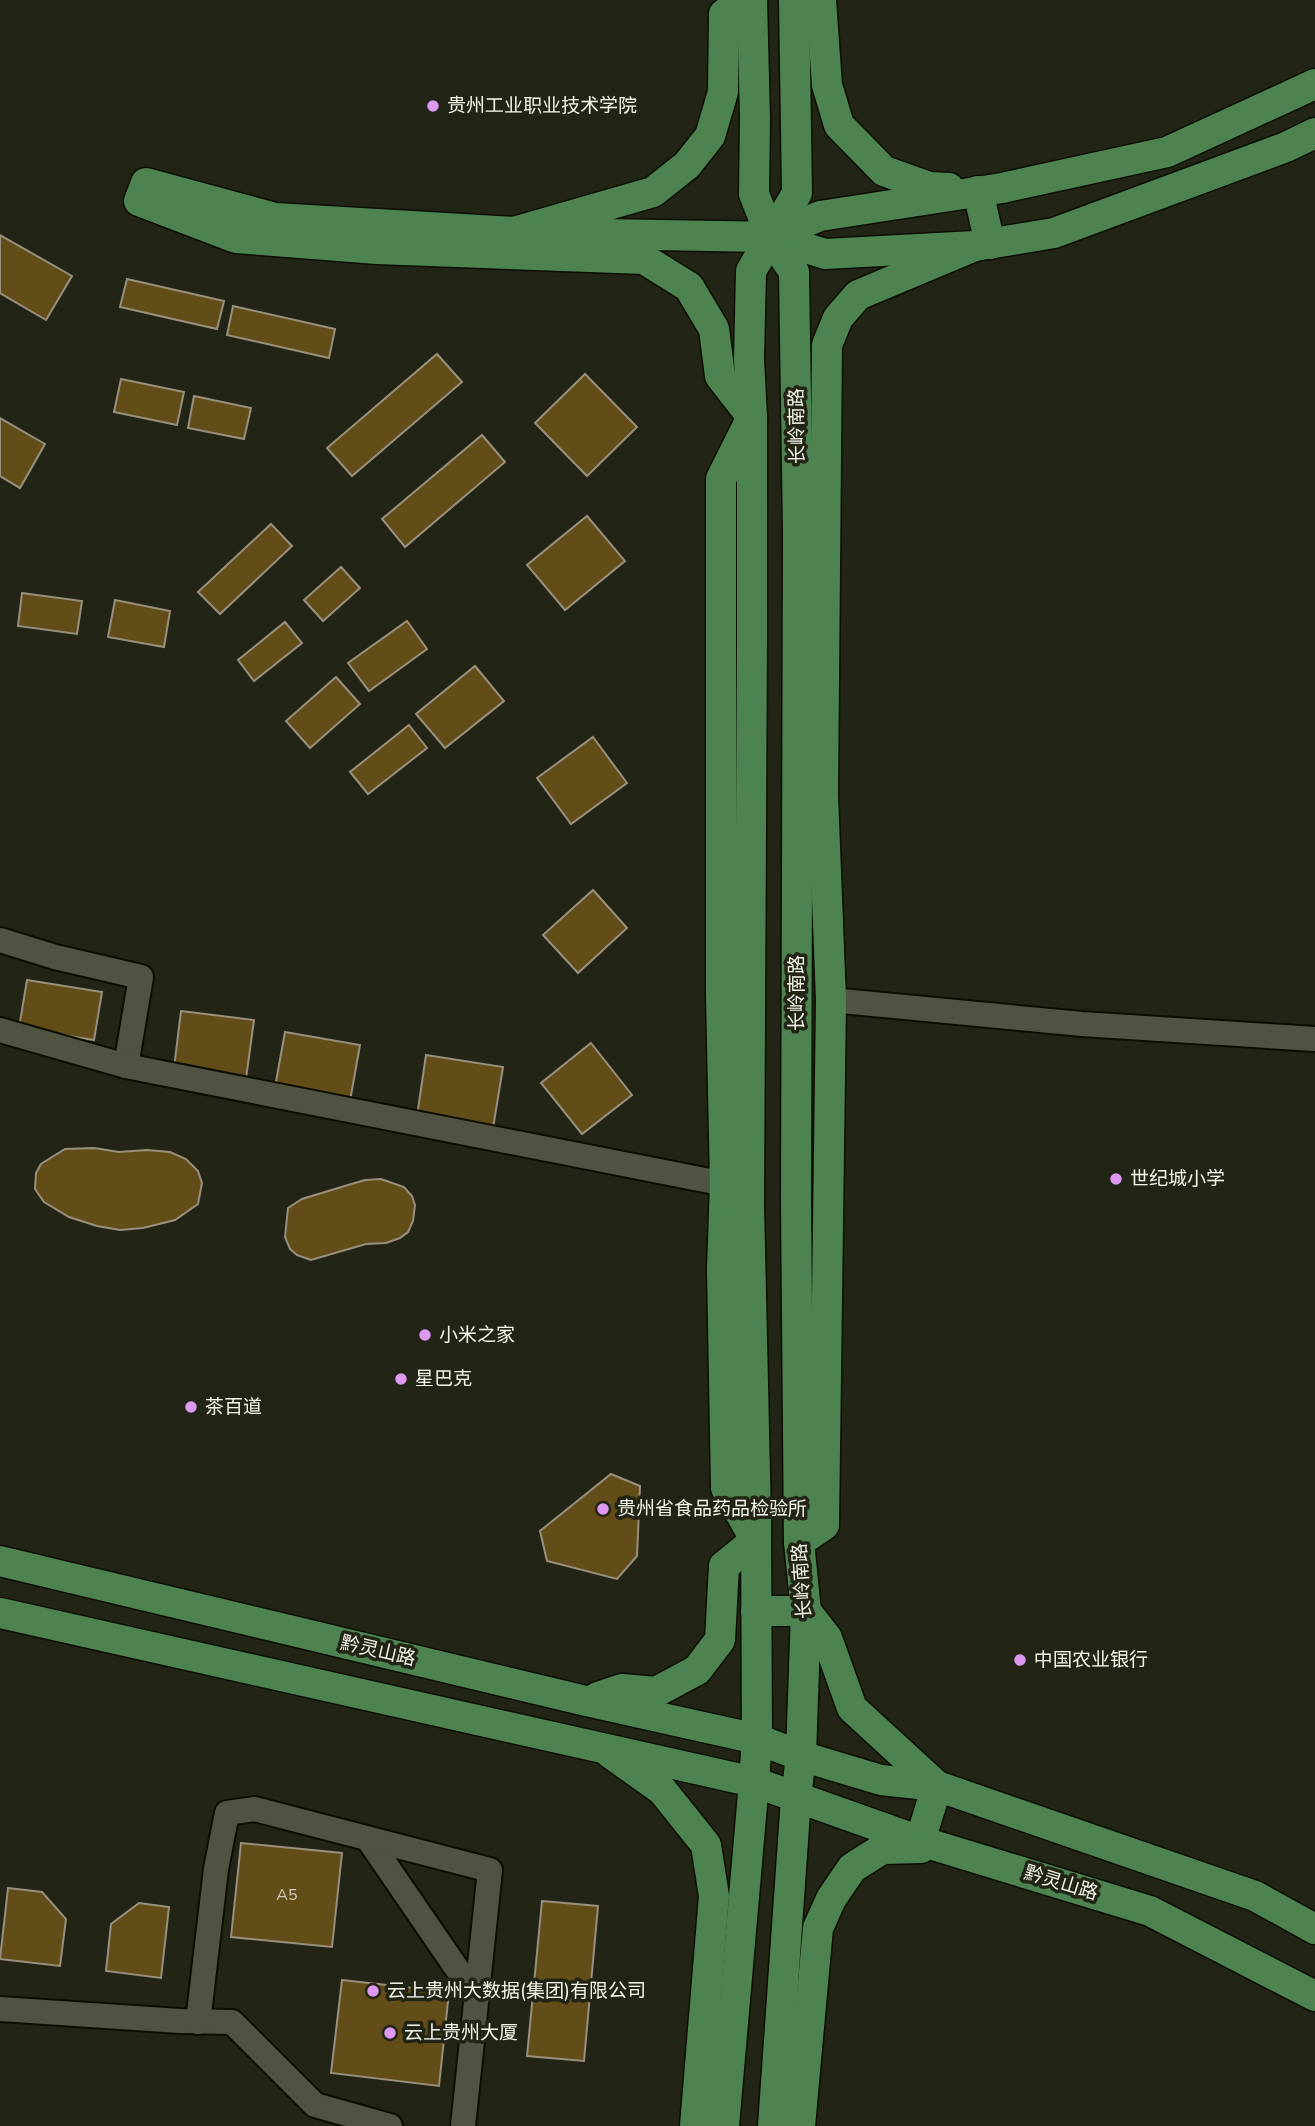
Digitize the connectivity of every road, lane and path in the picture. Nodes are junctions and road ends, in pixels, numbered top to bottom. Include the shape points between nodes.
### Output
1 (744, 0) edge
2 (752, 0) edge
3 (794, 0) edge
4 (821, 0) edge
5 (1315, 84) edge
6 (755, 118) junction
7 (797, 118) junction
8 (1315, 133) edge
9 (990, 190) junction
10 (514, 232) junction
11 (771, 237) junction
12 (982, 245) junction
13 (644, 259) junction
14 (749, 359) junction
15 (795, 362) junction
16 (826, 402) junction
17 (752, 417) junction
18 (797, 446) junction
19 (0, 940) edge
20 (831, 1000) junction
21 (0, 1030) edge
22 (1315, 1039) edge
23 (126, 1066) junction
24 (725, 1184) junction
25 (756, 1540) junction
26 (799, 1542) junction
27 (0, 1560) edge
28 (756, 1611) junction
29 (806, 1611) junction
30 (0, 1613) edge
31 (586, 1701) junction
32 (757, 1739) junction
33 (592, 1744) junction
34 (800, 1756) junction
35 (754, 1782) junction
36 (937, 1786) junction
37 (796, 1798) junction
38 (368, 1839) junction
39 (932, 1844) junction
40 (714, 1896) junction
41 (789, 1913) junction
42 (743, 1915) junction
43 (818, 1928) junction
44 (1315, 1929) edge
45 (1315, 1996) edge
46 (477, 1998) junction
47 (0, 2009) edge
48 (198, 2022) junction
49 (390, 2126) edge
50 (463, 2126) edge
51 (695, 2126) edge
52 (724, 2126) edge
53 (773, 2126) edge
54 (800, 2126) edge

1 - 10 main road via 724,14 723,92 709,136 687,165 653,192
2 - 6 main road, 长岭南路
3 - 7 main road
4 - 9 main road via 827,85 839,125 884,171 929,187
5 - 9 main road via 1167,152
6 - 7 main road
6 - 11 main road, 长岭南路 via 754,194
7 - 11 main road via 797,193
8 - 12 main road via 1054,233
9 - 11 main road via 820,216
9 - 12 main road
10 - 11 main road
10 - 13 main road via 275,218 146,183 139,201 236,239
11 - 12 main road via 825,254
11 - 13 main road
11 - 14 main road via 751,271
11 - 15 main road, 长岭南路 via 794,272
12 - 16 main road via 858,295 838,318 827,345
13 - 17 main road via 689,287 714,329 720,376
14 - 15 main road
14 - 17 main road
15 - 16 main road
15 - 18 main road, 长岭南路
16 - 18 main road via 813,411
16 - 20 main road via 823,795
17 - 24 main road via 721,479
17 - 25 main road via 749,1205
18 - 26 main road, 长岭南路
19 - 23 street via 141,976
20 - 22 street via 1082,1024
20 - 26 main road via 824,1525
21 - 23 street
23 - 24 street
24 - 25 main road via 726,1488
25 - 28 main road
25 - 31 main road via 724,1566 720,1640 697,1670 656,1692 622,1689
26 - 29 main road, 长岭南路
27 - 31 main road, 黔灵山路
28 - 29 main road
28 - 32 main road
29 - 34 main road, 长岭南路
29 - 36 main road via 827,1638 852,1708
30 - 33 main road
31 - 32 main road, 黔灵山路
31 - 33 main road
32 - 34 main road, 黔灵山路
32 - 35 main road
33 - 35 main road
33 - 40 main road via 662,1790 706,1845
34 - 36 main road via 881,1780
34 - 37 main road, 长岭南路
35 - 37 main road, 黔灵山路
35 - 42 main road
36 - 39 main road
36 - 44 main road via 1255,1896
37 - 39 main road, 黔灵山路
37 - 41 main road
38 - 46 street
38 - 46 street via 490,1870
38 - 48 street via 255,1809 227,1813
39 - 43 main road via 882,1849 852,1868
39 - 45 main road, 黔灵山路 via 1150,1910
40 - 42 main road
40 - 51 main road
41 - 42 main road
41 - 43 main road
41 - 53 main road
42 - 52 main road
43 - 54 main road
46 - 50 street
47 - 48 street
48 - 49 street via 232,2022 315,2105

